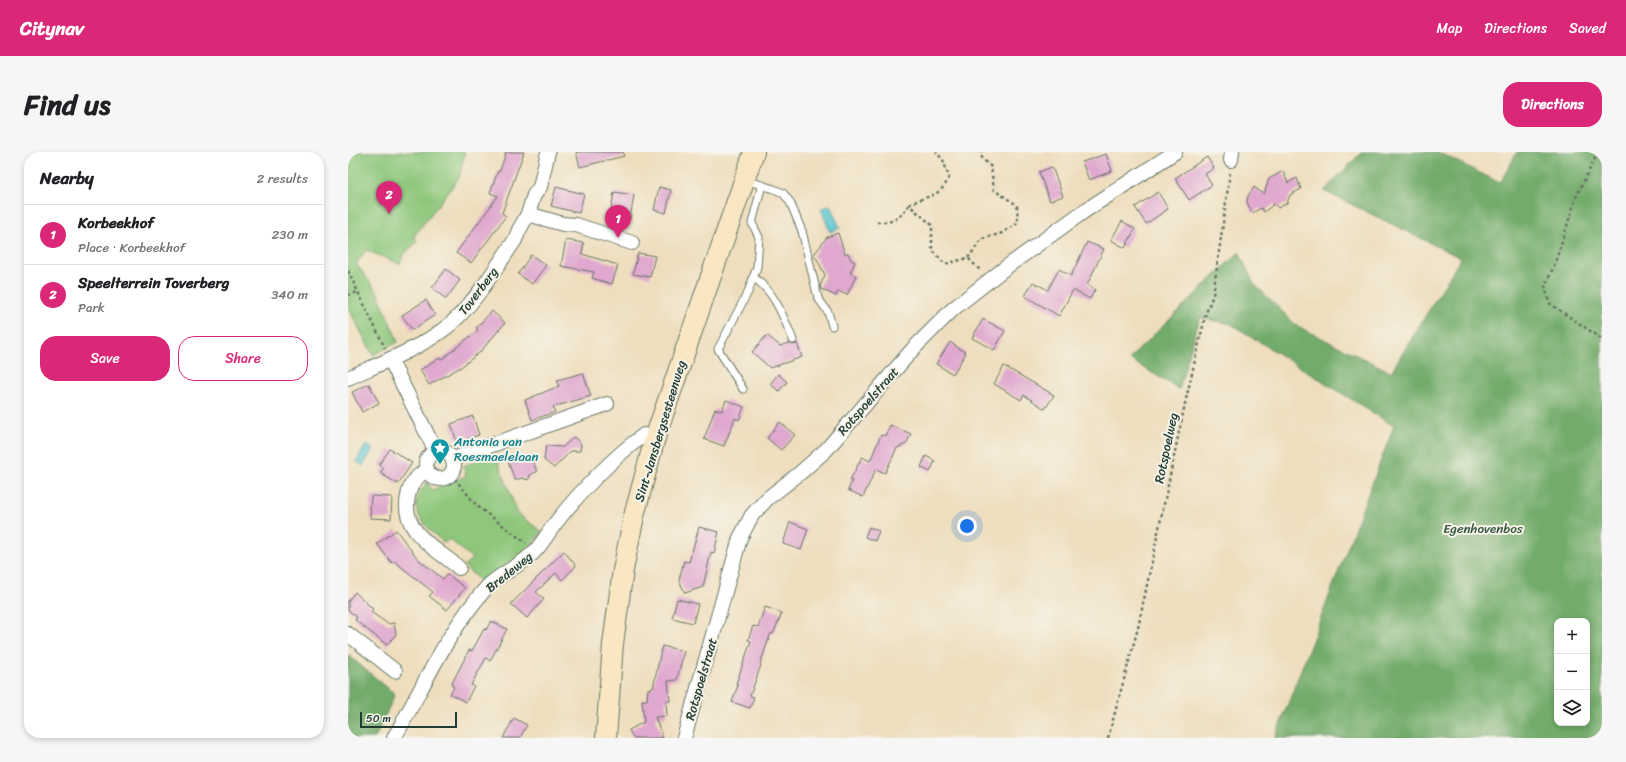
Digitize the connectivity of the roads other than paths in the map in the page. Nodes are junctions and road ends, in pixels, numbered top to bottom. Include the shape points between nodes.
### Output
1 (548, 152) edge
2 (754, 152) edge
3 (1174, 152) edge
4 (753, 183) junction
5 (528, 214) junction
6 (632, 243) dead end
7 (753, 278) junction
8 (832, 326) dead end
9 (793, 340) dead end
10 (388, 354) junction
11 (348, 378) edge
12 (743, 389) dead end
13 (607, 404) dead end
14 (654, 438) junction
15 (436, 452) junction
16 (452, 468) junction
17 (427, 470) junction
18 (459, 568) dead end
19 (348, 634) edge
20 (395, 672) dead end
21 (394, 738) edge
22 (606, 738) edge
23 (684, 738) edge

1 - 5 street, Toverberg via 540,188 534,195
2 - 4 main road, Sint-Jansbergsesteenweg
3 - 23 street, Rotspoelstraat via 1083,212 1005,268 953,310 923,339 826,450 768,498 752,515 740,538
4 - 7 lane, Sint-Jansbergsesteenweg via 752,223 759,237 757,267
4 - 8 lane via 783,193 790,202 802,231 818,298 828,312
4 - 14 main road, Sint-Jansbergsesteenweg
5 - 6 street via 576,225
5 - 10 street, Toverberg via 515,240 473,301 456,319 435,335
7 - 9 lane via 765,285 771,294
7 - 12 lane, Sint-Jansbergsesteenweg via 718,349
10 - 11 street, Toverberg
10 - 15 street
13 - 16 street via 461,456
14 - 21 street, Bredeweg via 644,435 628,447 574,501 536,550 489,585 452,632
14 - 22 main road, Sint-Jansbergsesteenweg via 623,570 613,644
15 - 16 street via 446,453
15 - 17 street via 428,459
16 - 17 street via 444,479 436,479
17 - 18 street via 410,486 406,514 418,534
19 - 20 street

